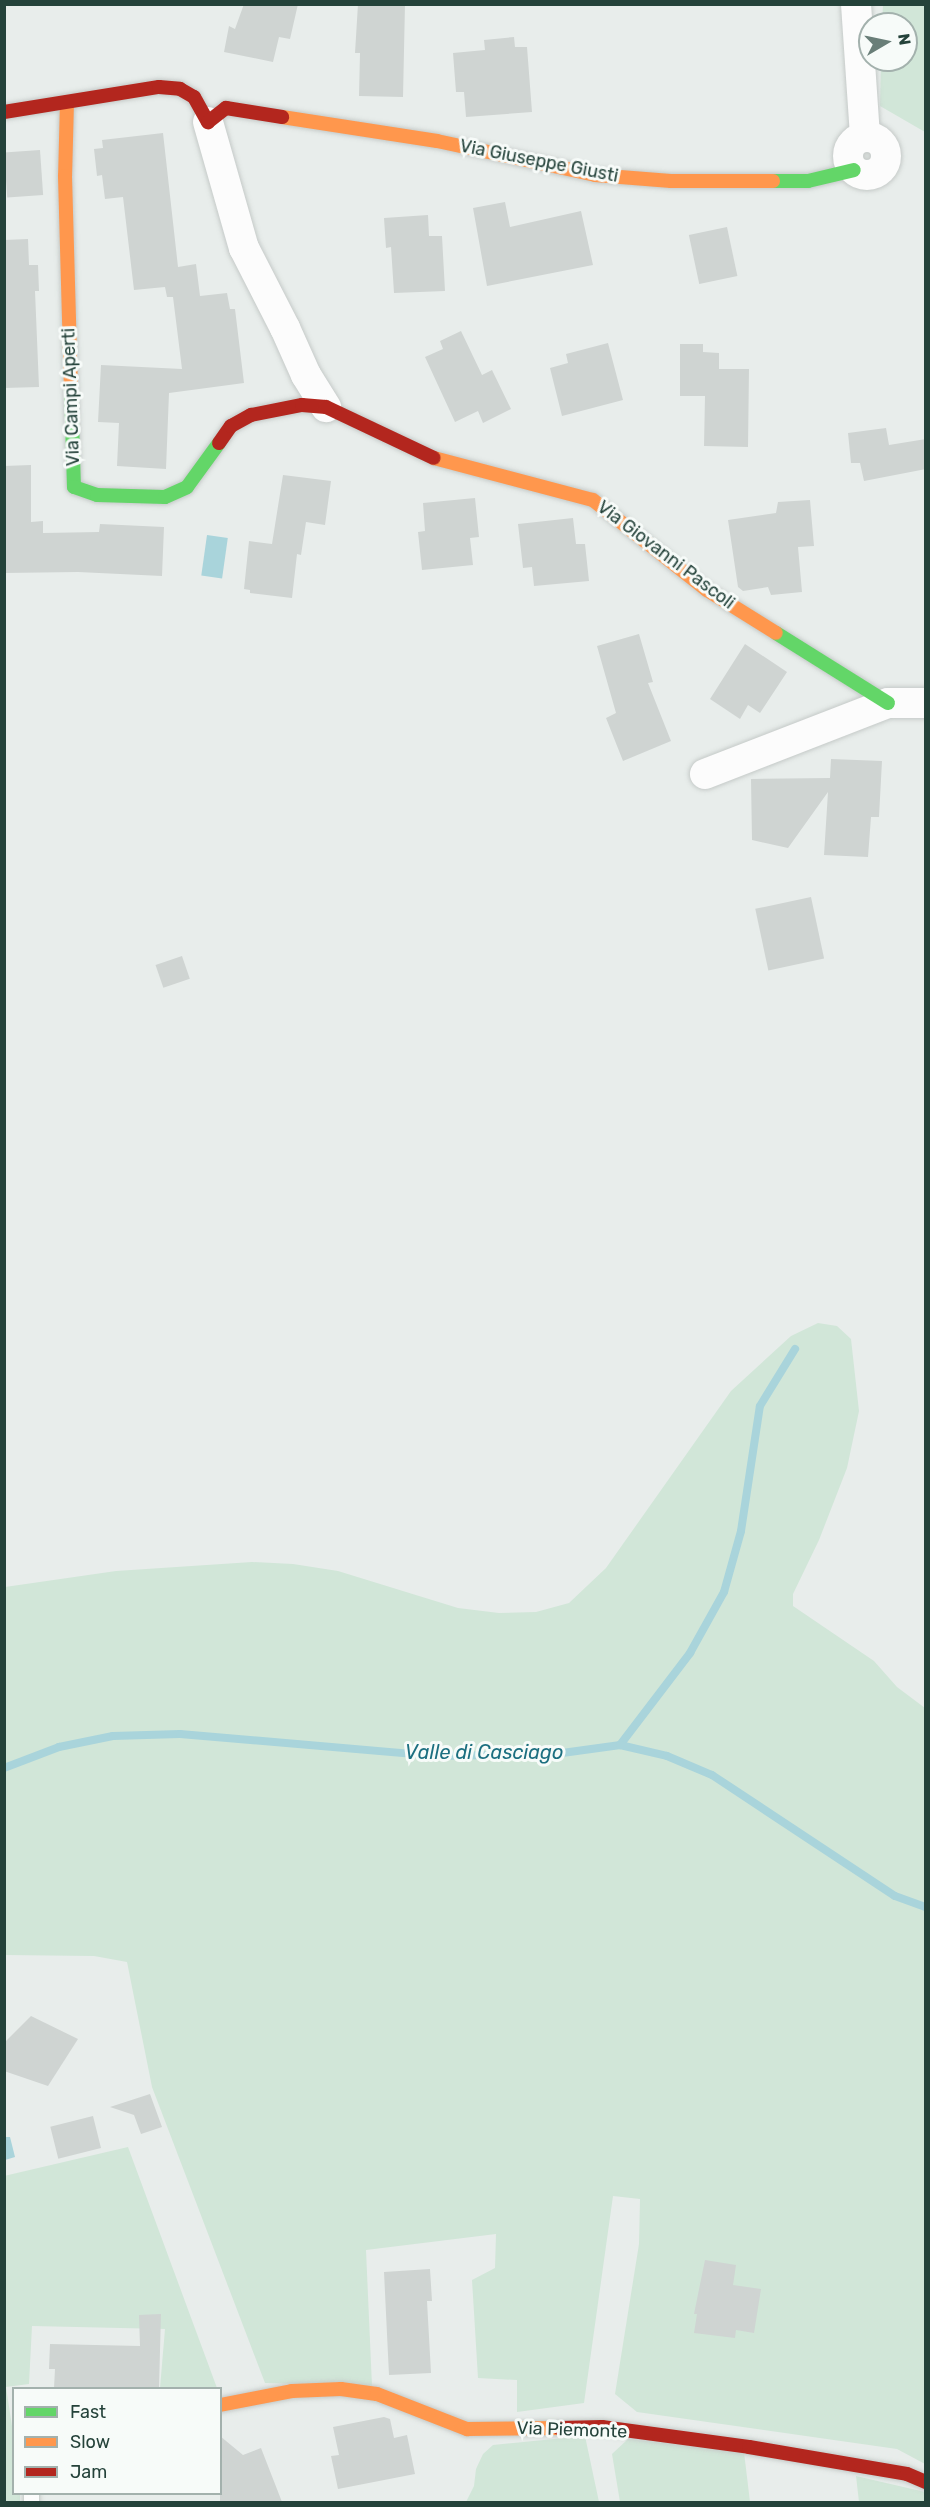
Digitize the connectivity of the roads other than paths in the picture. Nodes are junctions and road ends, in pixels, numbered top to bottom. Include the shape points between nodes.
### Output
1 (856, 4) edge
2 (67, 102) junction
3 (4, 112) edge
4 (217, 115) junction
5 (854, 170) joint
6 (326, 407) junction
7 (888, 703) junction
8 (926, 704) edge
9 (705, 774) dead end
10 (222, 2405) edge
11 (926, 2482) edge

1 - 5 street, Via Giuseppe Giusti via 865,137 880,142 886,160 873,174 862,175
2 - 3 street
2 - 4 street via 159,87 180,89
2 - 6 street, Via Campi Aperti via 65,176 74,487 97,495 165,497 187,488 231,426 276,410 302,405
4 - 5 street, Via Giuseppe Giusti via 437,141 595,176 671,181 808,181
4 - 6 street via 244,248 306,375
6 - 7 street, Via Giovanni Pascoli via 441,460 593,500 707,590
7 - 8 street
7 - 9 street
10 - 11 street, Via Piemonte via 292,2391 341,2389 376,2394 467,2428 602,2427 772,2451 907,2474

